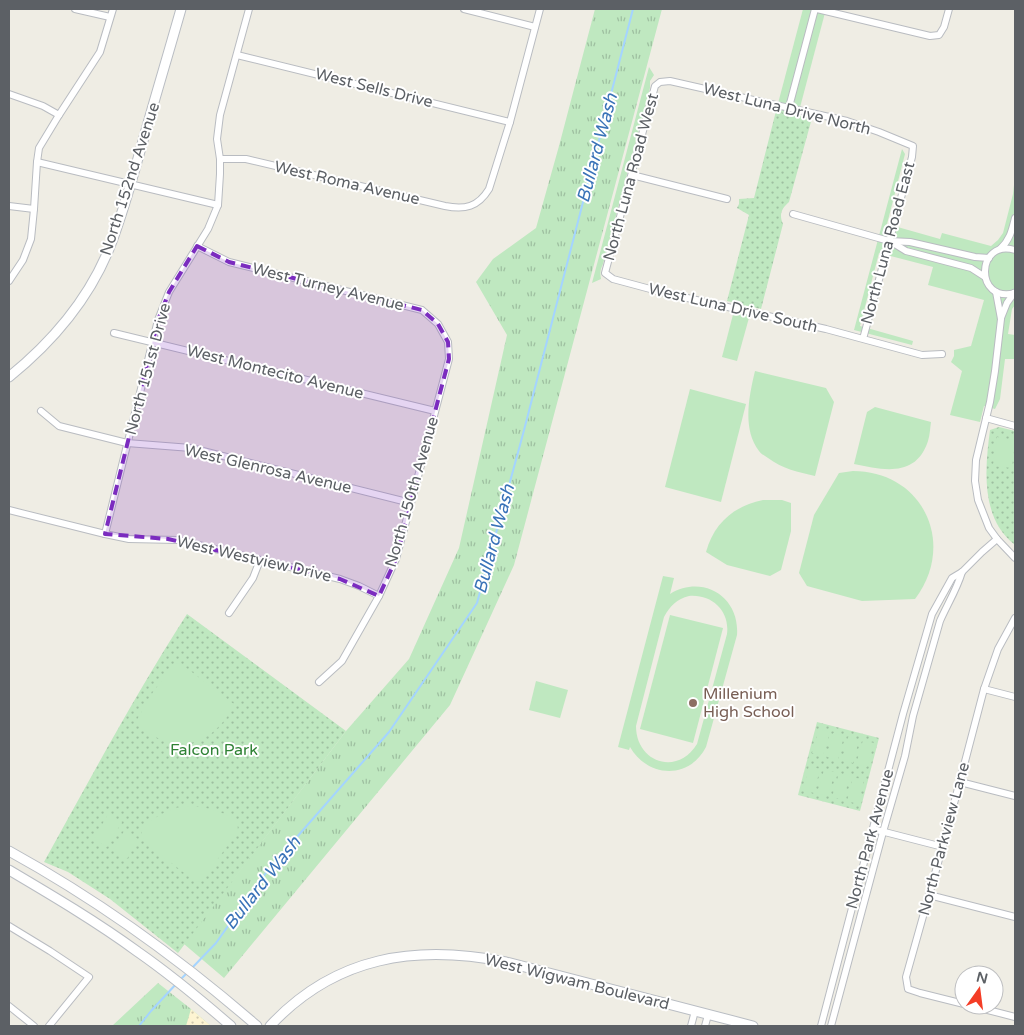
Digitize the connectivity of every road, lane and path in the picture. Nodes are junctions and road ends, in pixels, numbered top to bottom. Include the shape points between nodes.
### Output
1 (75, 9) edge
2 (113, 9) edge
3 (181, 9) edge
4 (250, 9) edge
5 (464, 9) edge
6 (540, 9) edge
7 (816, 9) edge
8 (948, 9) edge
9 (110, 17) junction
10 (535, 27) junction
11 (237, 55) junction
12 (660, 82) joint
13 (9, 94) edge
14 (788, 107) junction
15 (59, 115) junction
16 (510, 122) junction
17 (913, 146) joint
18 (220, 159) junction
19 (37, 162) junction
20 (632, 174) junction
21 (130, 184) junction
22 (727, 199) dead end
23 (218, 205) junction
24 (9, 206) edge
25 (34, 209) junction
26 (794, 214) dead end
27 (1015, 218) edge
28 (889, 241) junction
29 (197, 246) junction
30 (999, 250) junction
31 (1015, 250) edge
32 (989, 258) junction
33 (606, 273) joint
34 (985, 277) junction
35 (9, 281) edge
36 (996, 292) junction
37 (1015, 293) edge
38 (1001, 319) junction
39 (114, 333) dead end
40 (863, 339) junction
41 (152, 342) junction
42 (448, 342) joint
43 (942, 354) dead end
44 (9, 377) edge
45 (41, 411) dead end
46 (435, 411) junction
47 (986, 418) junction
48 (1015, 426) edge
49 (128, 443) junction
50 (411, 503) junction
51 (9, 510) edge
52 (105, 534) junction
53 (997, 539) junction
54 (1015, 558) edge
55 (260, 560) junction
56 (962, 572) junction
57 (379, 596) junction
58 (229, 613) dead end
59 (1015, 618) edge
60 (920, 652) junction
61 (931, 656) junction
62 (319, 682) dead end
63 (984, 689) junction
64 (1015, 697) edge
65 (960, 782) junction
66 (1015, 796) edge
67 (873, 829) junction
68 (883, 832) junction
69 (942, 847) junction
70 (9, 851) edge
71 (9, 870) edge
72 (929, 895) junction
73 (1015, 917) edge
74 (9, 926) edge
75 (954, 1002) edge
76 (9, 1006) edge
77 (695, 1012) junction
78 (708, 1015) junction
79 (34, 1026) edge
80 (50, 1026) edge
81 (231, 1026) edge
82 (258, 1026) edge
83 (270, 1026) edge
84 (691, 1026) edge
85 (705, 1026) edge
86 (753, 1026) edge
87 (821, 1026) edge
88 (831, 1026) edge

1 - 9 street
2 - 9 street
3 - 21 street, North 152nd Avenue
4 - 11 street, North 151st Drive
5 - 10 street
6 - 10 street
7 - 8 street via 930,36 940,35
7 - 14 street
9 - 15 street via 100,52
10 - 16 street
11 - 16 street, West Sells Drive
11 - 18 street, North 151st Drive via 220,115
12 - 14 street, West Luna Drive North via 670,81
12 - 20 street, North Luna Road West via 655,86
13 - 15 street
14 - 17 street, West Luna Drive North via 846,121
15 - 19 street via 39,148
16 - 18 street, West Roma Avenue via 490,189 474,205 465,208 246,159
17 - 28 street, North Luna Road East
18 - 23 street, North 151st Drive
19 - 21 street
19 - 25 street
20 - 22 street
20 - 33 street, North Luna Road West
21 - 23 street
21 - 44 street, North 152nd Avenue via 109,250 88,288 49,341
23 - 29 street, North 151st Drive
24 - 25 street
25 - 35 street via 31,238 23,260
26 - 28 street
27 - 30 street via 1010,236
28 - 32 street via 910,242
28 - 34 street via 906,251 971,268
28 - 40 street, North Luna Road East
29 - 41 street, North 151st Drive via 169,292
29 - 42 street, West Turney Avenue via 229,262 422,310 438,324
30 - 31 street
30 - 32 street
32 - 34 street via 985,264
33 - 40 street, West Luna Drive South via 613,279 665,293
34 - 36 street
36 - 37 street
36 - 38 street
37 - 38 street
38 - 47 street
39 - 41 street, West Montecito Avenue
40 - 43 street, West Luna Drive South via 922,354
41 - 46 street, West Montecito Avenue
41 - 49 street, North 151st Drive
42 - 46 street, North 150th Avenue via 449,358
45 - 49 street, West Glenrosa Avenue via 59,426
46 - 50 street, North 150th Avenue
47 - 48 street
47 - 53 street via 976,460 975,481 981,509
49 - 50 street, West Glenrosa Avenue via 191,448
49 - 52 street, North 151st Drive
50 - 57 street, North 150th Avenue via 396,559
51 - 52 street, West Westview Drive
52 - 55 street, West Westview Drive via 129,539 178,540
53 - 54 street
53 - 56 street, North Park Avenue
55 - 57 street, West Westview Drive via 351,582
55 - 58 street via 253,578
56 - 60 street, North Park Avenue via 952,578 936,605
56 - 61 street, North Park Avenue via 940,621
57 - 62 street, North 150th Avenue via 342,661
59 - 63 street, North Parkview Lane via 998,649
60 - 61 street
60 - 67 street, North Park Avenue
61 - 68 street, North Park Avenue
63 - 64 street
63 - 65 street, North Parkview Lane
65 - 66 street
65 - 69 street, North Parkview Lane
67 - 68 street
67 - 87 street, North Park Avenue
68 - 69 street
68 - 88 street, North Park Avenue
69 - 72 street, North Parkview Lane
70 - 82 street via 100,906 176,960
71 - 81 street via 139,952
72 - 73 street
72 - 75 street, North Parkview Lane via 906,977 908,988
74 - 80 street via 89,977
76 - 79 street
77 - 78 street, West Wigwam Boulevard
77 - 83 street, West Wigwam Boulevard via 488,958 425,954 385,959 334,976 305,994
77 - 84 street
78 - 85 street
78 - 86 street, West Wigwam Boulevard

